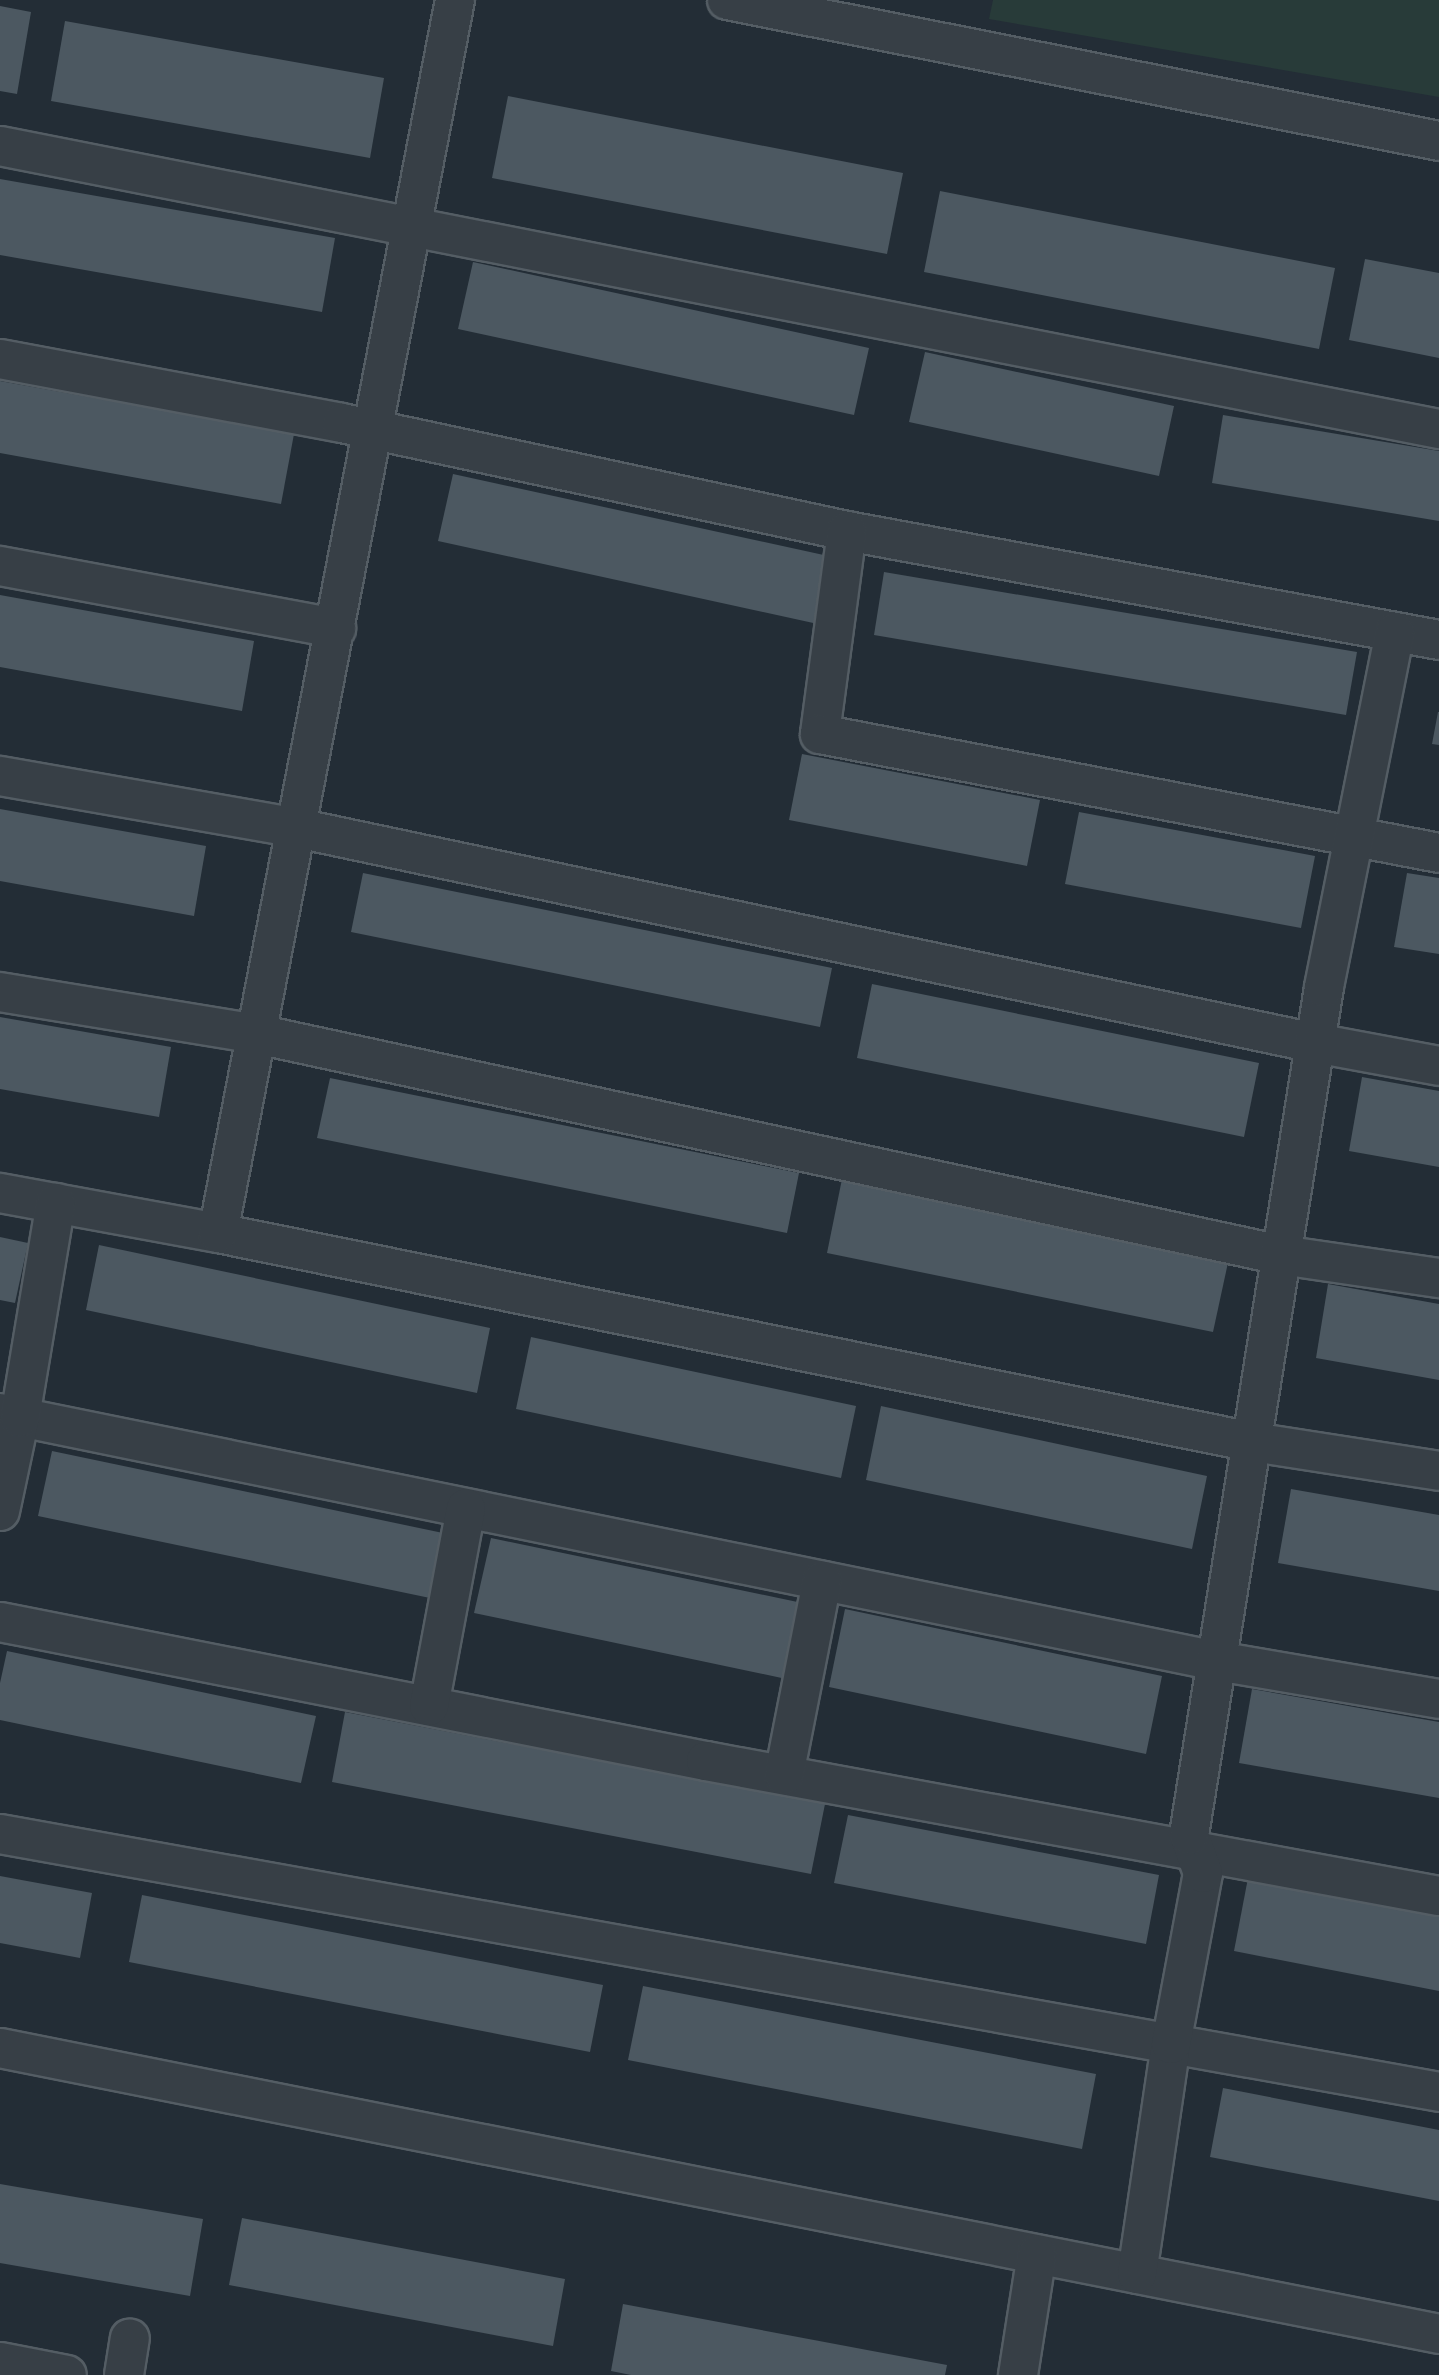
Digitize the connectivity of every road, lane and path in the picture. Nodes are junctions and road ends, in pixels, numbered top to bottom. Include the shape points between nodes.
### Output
1 (455, 0) edge
2 (727, 0) edge
3 (1439, 141) edge
4 (0, 146) edge
5 (412, 226) junction
6 (0, 359) edge
7 (1439, 429) edge
8 (374, 430) junction
9 (847, 531) junction
10 (0, 566) edge
11 (336, 628) junction
12 (1395, 632) junction
13 (1439, 640) edge
14 (0, 776) edge
15 (297, 828) junction
16 (1354, 836) junction
17 (1439, 853) edge
18 (0, 992) edge
19 (257, 1034) junction
20 (1315, 1043) junction
21 (1439, 1066) edge
22 (0, 1193) edge
23 (56, 1203) junction
24 (218, 1233) junction
25 (1281, 1255) junction
26 (1439, 1278) edge
27 (10, 1415) edge
28 (1251, 1442) junction
29 (1439, 1471) edge
30 (466, 1508) junction
31 (0, 1511) edge
32 (822, 1581) junction
33 (0, 1622) edge
34 (1217, 1661) junction
35 (1439, 1699) edge
36 (429, 1706) junction
37 (784, 1775) junction
38 (0, 1834) edge
39 (1195, 1852) junction
40 (1439, 1896) edge
41 (1171, 2043) junction
42 (0, 2048) edge
43 (1439, 2092) edge
44 (1037, 2254) junction
45 (1137, 2274) junction
46 (1439, 2334) edge
47 (130, 2338) dead end
48 (0, 2362) edge
49 (67, 2375) edge
50 (124, 2375) edge
51 (1018, 2375) edge

1 - 5 street
2 - 3 street
4 - 5 street
5 - 7 street
5 - 8 street
6 - 8 street
8 - 9 street
8 - 11 street
9 - 12 street
9 - 16 street via 820,734
10 - 11 street
11 - 15 street
12 - 13 street
12 - 16 street
14 - 15 street
15 - 19 street
15 - 20 street
16 - 17 street
16 - 20 street
18 - 19 street
19 - 24 street
19 - 25 street
20 - 21 street
20 - 25 street
22 - 23 street
23 - 24 street
23 - 27 street
24 - 28 street
25 - 26 street
25 - 28 street
27 - 30 street
27 - 31 street
28 - 29 street
28 - 34 street
30 - 32 street
30 - 36 street
32 - 34 street
32 - 37 street
33 - 36 street
34 - 35 street
34 - 39 street via 1189,1835
36 - 37 street
37 - 39 street
38 - 41 street
39 - 40 street
39 - 41 street via 1203,1873
41 - 43 street
41 - 45 street
42 - 44 street
44 - 45 street
44 - 51 street
45 - 46 street
47 - 50 street
48 - 49 street

